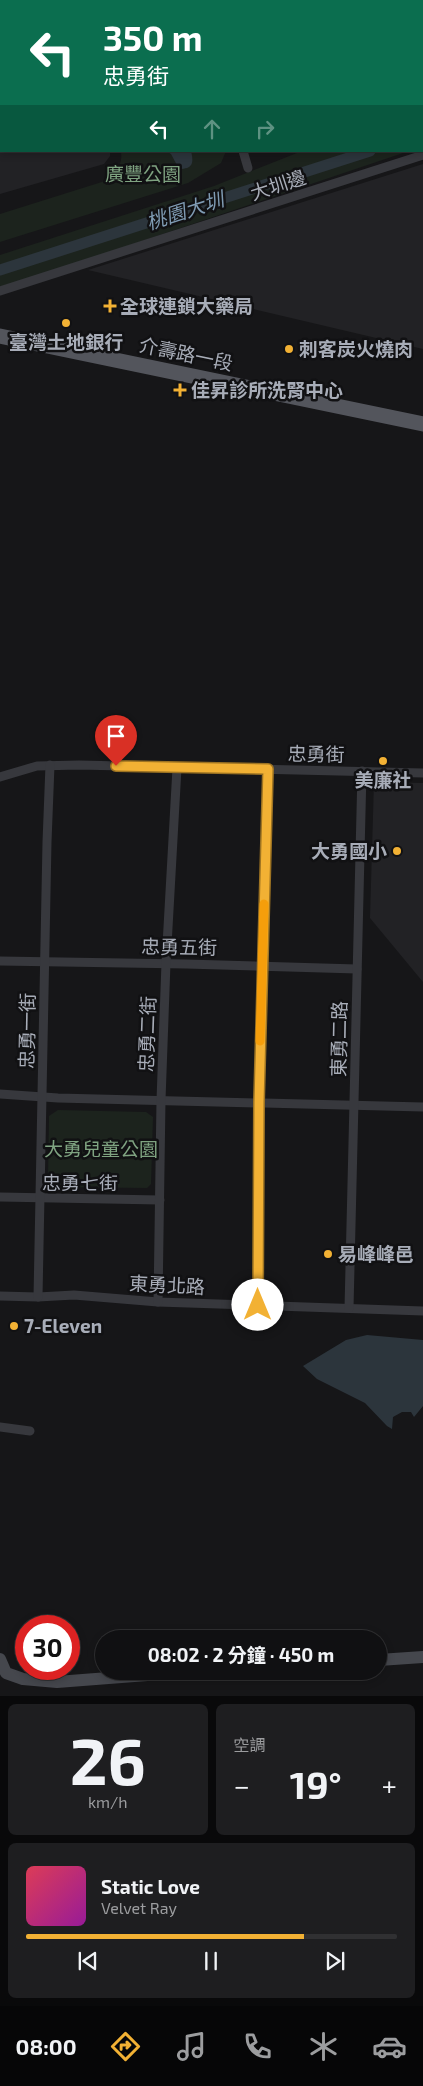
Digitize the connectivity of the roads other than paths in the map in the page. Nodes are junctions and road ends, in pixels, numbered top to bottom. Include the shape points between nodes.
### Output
1 (243, 152) edge
2 (423, 155) edge
3 (248, 168) dead end
4 (0, 291) edge
5 (0, 336) edge
6 (423, 424) edge
7 (50, 765) junction
8 (177, 768) junction
9 (268, 769) junction
10 (362, 771) junction
11 (423, 773) edge
12 (0, 777) edge
13 (0, 961) edge
14 (45, 962) junction
15 (166, 963) junction
16 (262, 966) junction
17 (357, 969) junction
18 (0, 1094) edge
19 (41, 1097) junction
20 (161, 1100) junction
21 (259, 1102) junction
22 (354, 1104) junction
23 (423, 1106) edge
24 (0, 1197) edge
25 (40, 1199) junction
26 (160, 1200) junction
27 (0, 1296) edge
28 (38, 1297) junction
29 (158, 1302) junction
30 (258, 1305) junction
31 (349, 1308) junction
32 (423, 1311) edge
33 (0, 1427) edge
34 (30, 1431) dead end
35 (423, 1657) edge
36 (0, 1659) edge
37 (387, 1659) edge
38 (3, 1676) edge
39 (95, 1679) edge

1 - 3 street
2 - 4 street, 大圳邊
5 - 6 main road, 介壽路一段
7 - 8 street, 忠勇街
7 - 12 street, 忠勇街
7 - 14 street, 忠勇一街
8 - 9 street, 忠勇街
8 - 15 street, 忠勇二街
9 - 10 street, 忠勇街
9 - 16 street
10 - 11 street, 忠勇街
10 - 17 street, 東勇二路
13 - 14 street, 忠勇五街
14 - 15 street, 忠勇五街
14 - 19 street, 忠勇一街
15 - 16 street, 忠勇五街
15 - 20 street, 忠勇二街
16 - 17 street, 忠勇五街
16 - 21 street
17 - 22 street, 東勇二路
18 - 19 street
19 - 20 street
19 - 25 street, 忠勇一街
20 - 21 street
20 - 26 street, 忠勇二街
21 - 22 street
21 - 30 street
22 - 23 street
22 - 31 street, 東勇二路
24 - 25 street, 忠勇七街
25 - 26 street, 忠勇七街
25 - 28 street, 忠勇一街
26 - 29 street, 忠勇二街
27 - 28 street, 東勇北路
28 - 29 street, 東勇北路 via 74,1295
29 - 30 street, 東勇北路
30 - 31 street, 東勇北路
31 - 32 street, 東勇北路
33 - 34 street
35 - 37 street
36 - 38 street
38 - 39 street via 57,1682

